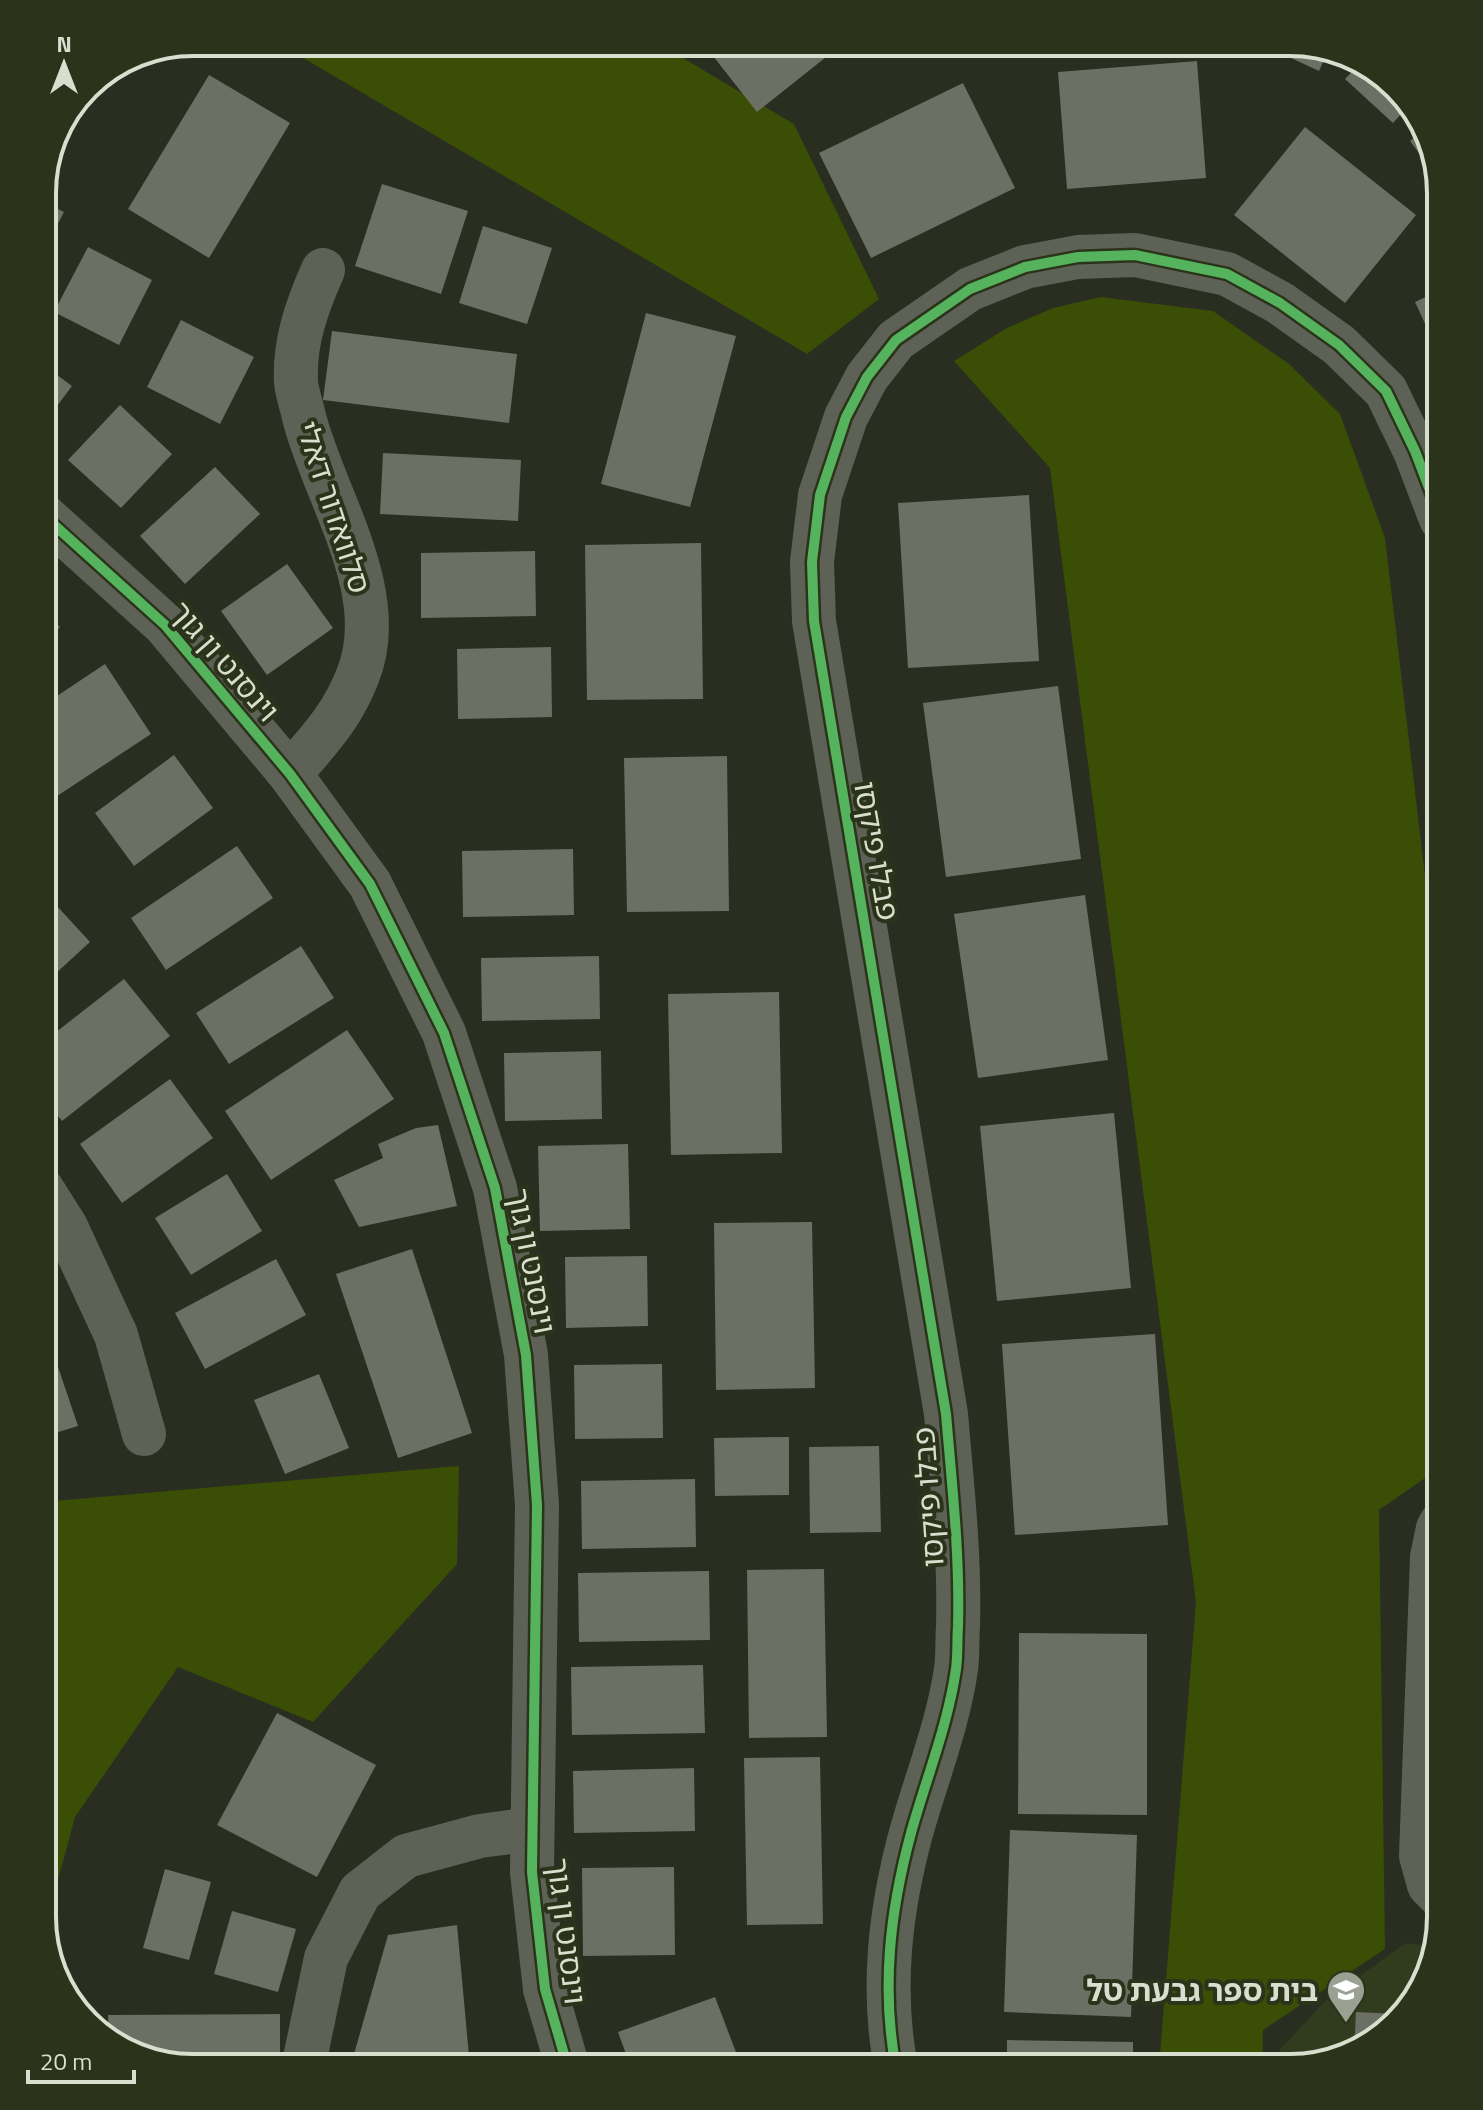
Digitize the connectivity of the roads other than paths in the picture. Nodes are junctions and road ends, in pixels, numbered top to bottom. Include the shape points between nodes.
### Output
1 (323, 270) dead end
2 (1427, 482) edge
3 (56, 527) edge
4 (290, 774) junction
5 (56, 1211) edge
6 (144, 1434) dead end
7 (1427, 1693) edge
8 (532, 1829) junction
9 (1427, 1878) edge
10 (306, 2054) edge
11 (564, 2054) edge
12 (894, 2054) edge

1 - 4 street, סלוואדור דאלי via 298,341 296,384 310,441 365,594 367,633 360,672 338,718
2 - 12 street, פבלו פיקסו via 1386,391 1339,345 1227,274 1135,255 1078,257 1025,267 970,289 896,340 867,377 846,417 820,495 812,562 814,621 946,1414 959,1599 953,1683 894,1907 887,1973
3 - 4 street, וינסנט ון גוך via 165,625
4 - 8 street, וינסנט ון גוך via 370,884 444,1033 495,1188 526,1355 537,1505
5 - 6 street via 116,1335
7 - 9 street via 1421,1856
8 - 10 street via 480,1836 406,1856 360,1892 326,1958
8 - 11 street, וינסנט ון גוך via 545,1989

